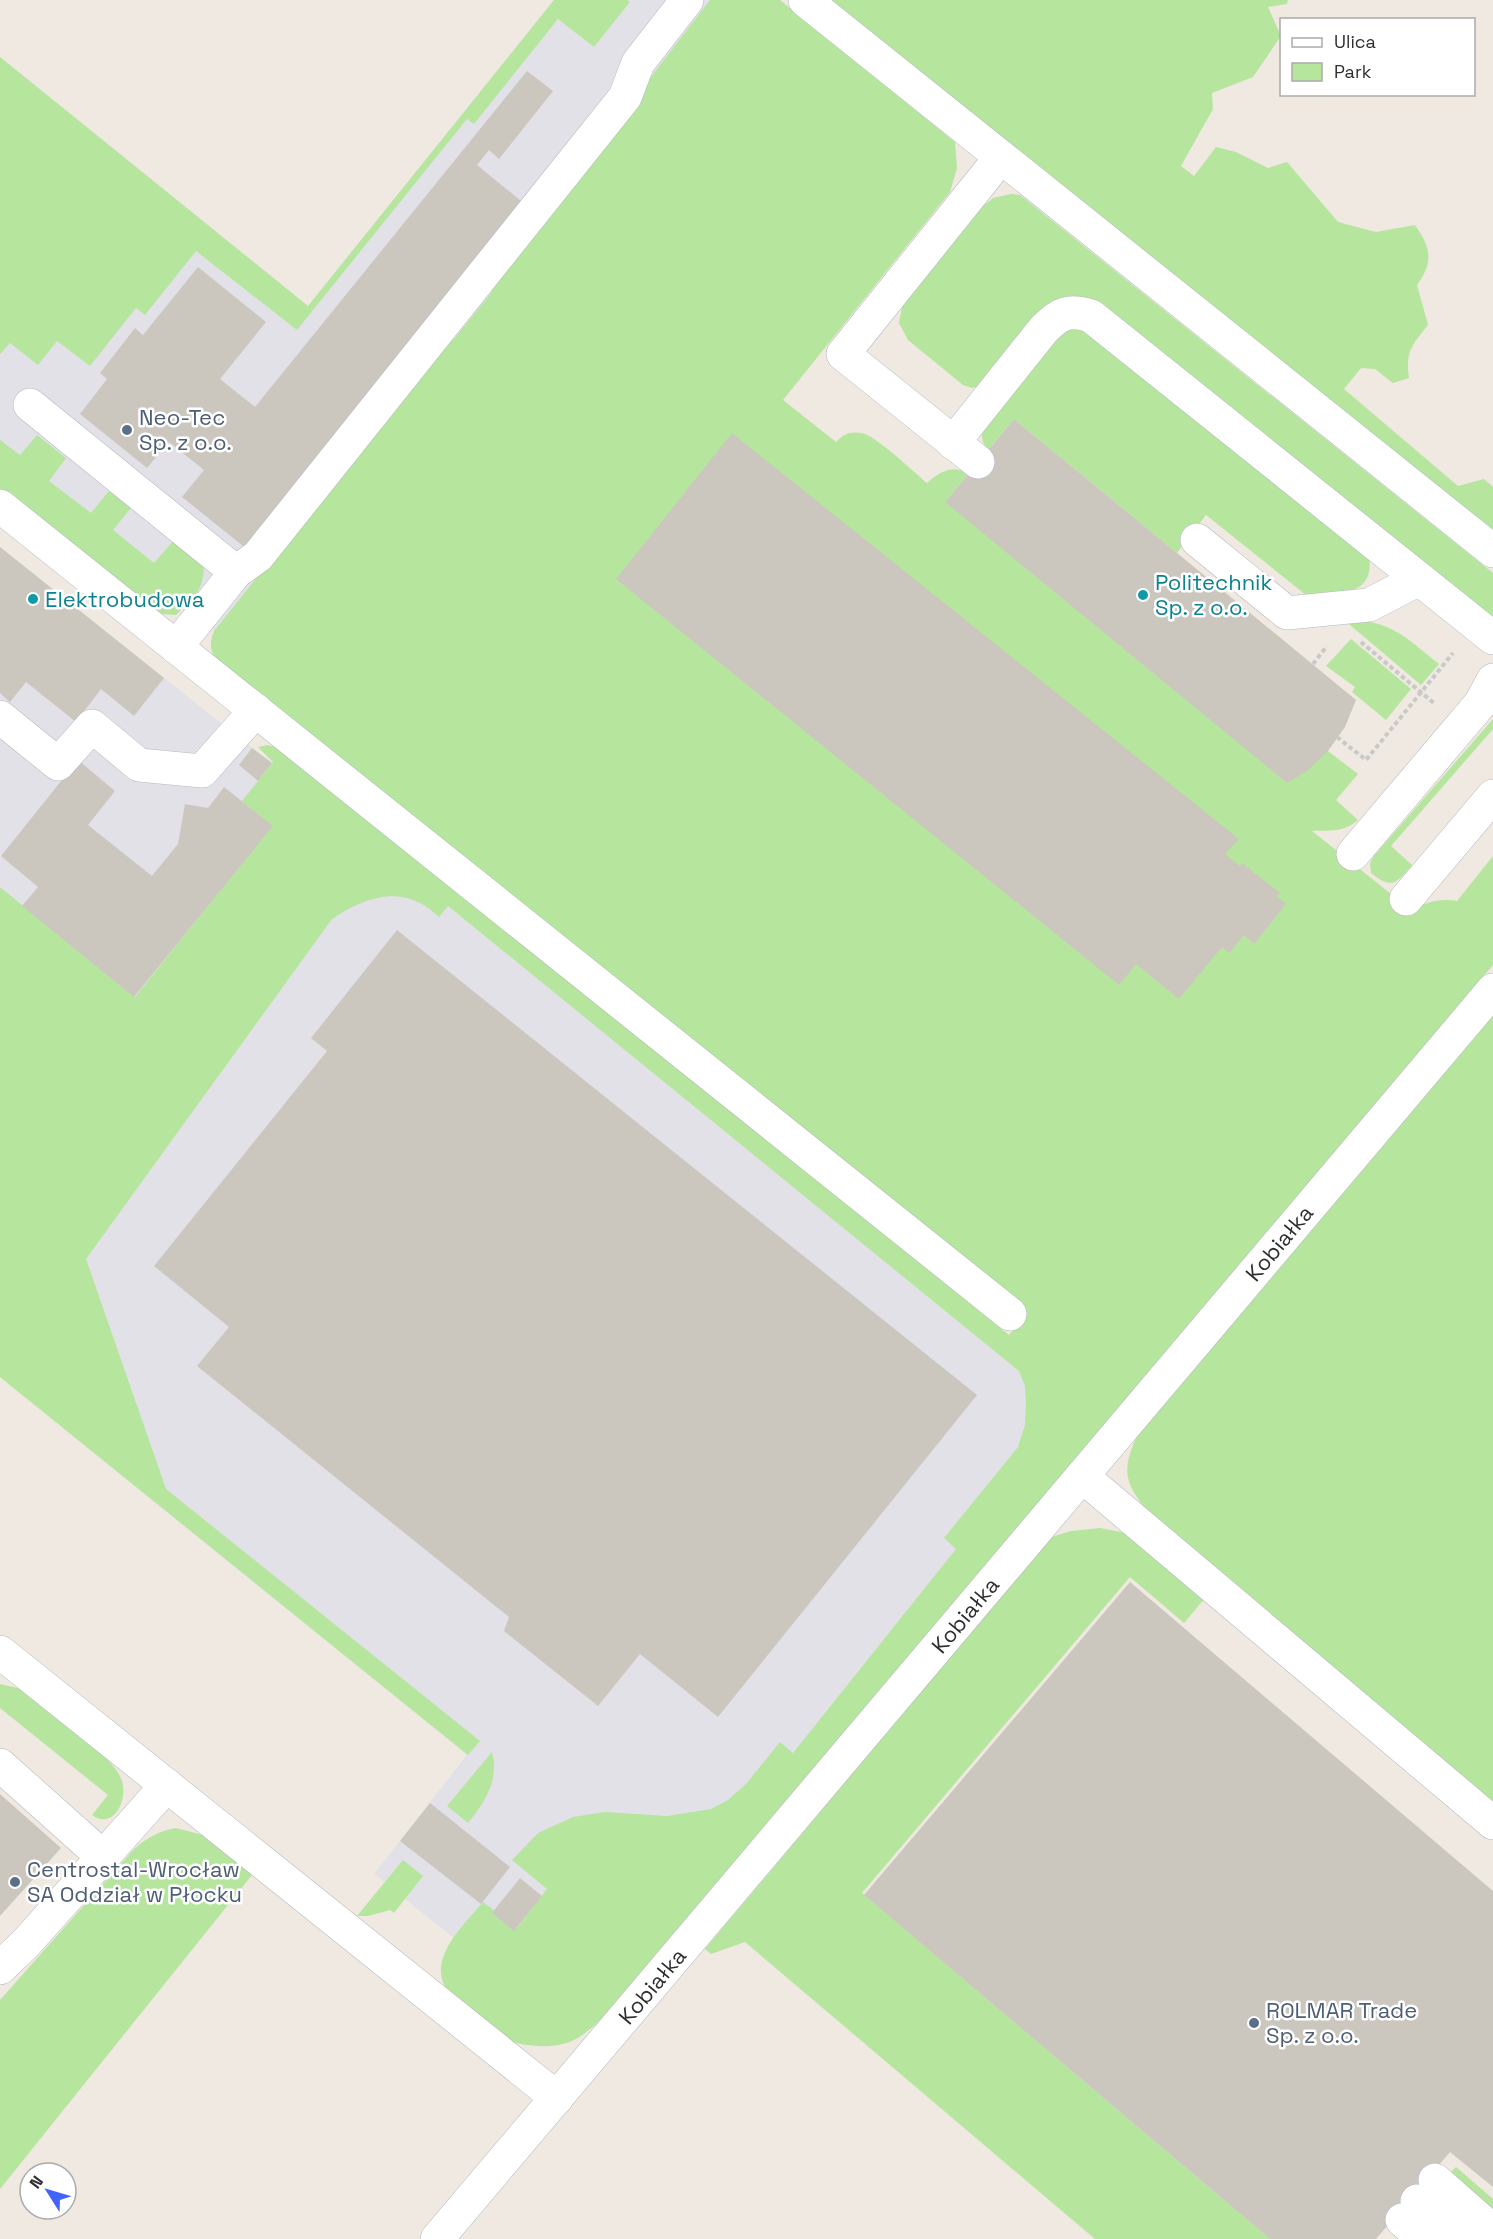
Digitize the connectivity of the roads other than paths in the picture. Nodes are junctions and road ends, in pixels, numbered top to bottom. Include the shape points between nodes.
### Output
1 (687, 0) edge
2 (805, 0) edge
3 (1001, 157) junction
4 (30, 405) dead end
5 (0, 506) edge
6 (1197, 540) dead end
7 (1493, 551) edge
8 (236, 572) junction
9 (1419, 579) junction
10 (1485, 632) edge
11 (176, 647) junction
12 (1493, 680) edge
13 (256, 710) junction
14 (0, 717) edge
15 (1493, 796) edge
16 (1353, 854) dead end
17 (1406, 898) dead end
18 (1493, 990) edge
19 (1010, 1314) dead end
20 (1082, 1476) junction
21 (0, 1652) edge
22 (0, 1765) edge
23 (167, 1785) junction
24 (1493, 1823) edge
25 (103, 1857) junction
26 (0, 1968) edge
27 (557, 2098) junction
28 (1419, 2210) edge
29 (1493, 2232) edge
30 (437, 2239) edge
31 (1464, 2239) edge

1 - 8 street via 638,63 625,97 258,556
2 - 3 street
3 - 7 street
3 - 9 street via 843,354 966,452 1044,329 1067,313 1091,316
4 - 8 street
5 - 11 street
6 - 9 street via 1287,613 1369,605
8 - 11 street
9 - 10 street
11 - 13 street
12 - 16 street via 1480,704
13 - 14 street via 202,771 140,765 92,726 57,764
13 - 19 street
15 - 17 street
18 - 20 street, Kobiałka
20 - 24 street
20 - 27 street, Kobiałka
21 - 23 street
22 - 25 street
23 - 25 street
23 - 27 street
25 - 26 street
27 - 30 street, Kobiałka
28 - 29 street
28 - 31 street

